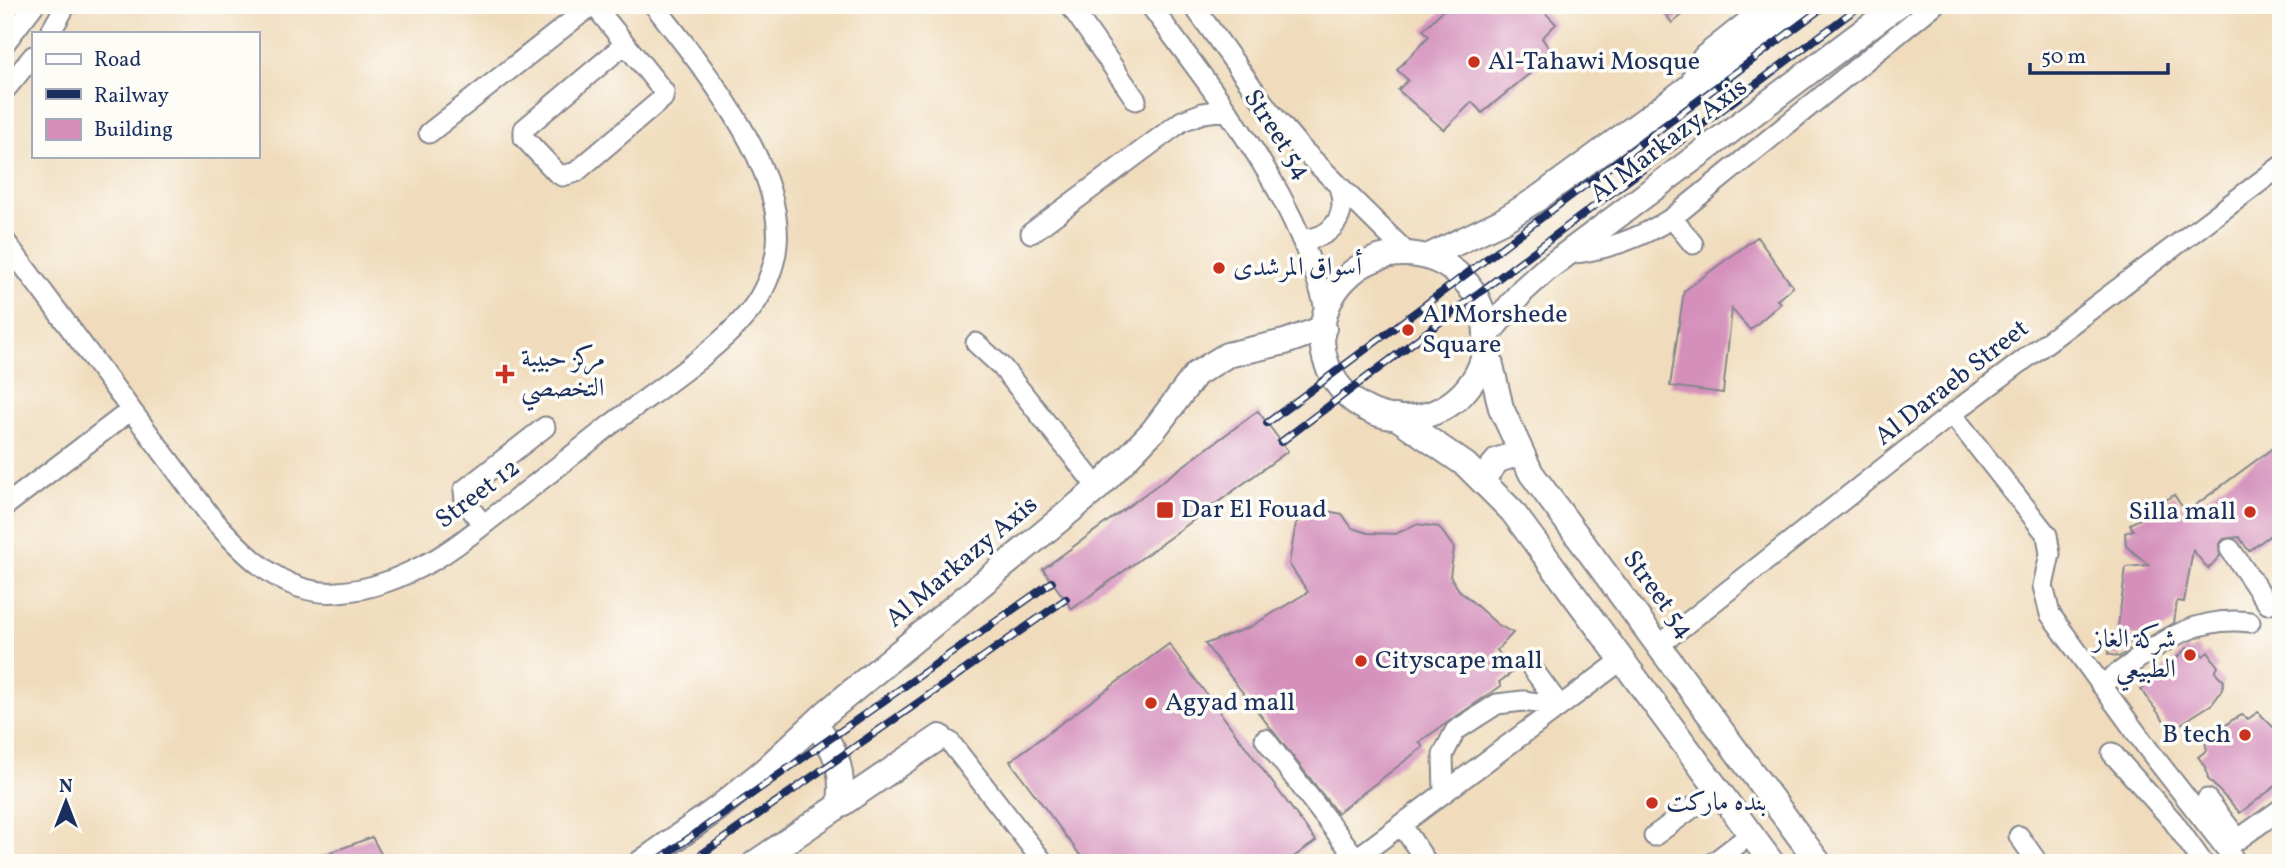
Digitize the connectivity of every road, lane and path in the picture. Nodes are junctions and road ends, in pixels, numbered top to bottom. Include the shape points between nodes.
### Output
1 (34, 5) edge
2 (66, 5) edge
3 (593, 5) edge
4 (654, 5) edge
5 (1070, 5) edge
6 (1150, 5) edge
7 (1193, 5) edge
8 (1767, 5) edge
9 (1801, 5) edge
10 (1898, 5) edge
11 (1934, 5) edge
12 (1750, 20) edge
13 (51, 32) edge
14 (5, 43) edge
15 (625, 44) junction
16 (32, 57) edge
17 (5, 90) edge
18 (1136, 100) dead end
19 (1226, 110) junction
20 (429, 133) dead end
21 (2281, 166) edge
22 (1339, 187) junction
23 (1672, 218) junction
24 (1031, 233) dead end
25 (1301, 239) junction
26 (5, 241) edge
27 (1693, 244) dead end
28 (1568, 254) junction
29 (1418, 256) junction
30 (1325, 320) junction
31 (1486, 340) junction
32 (976, 343) dead end
33 (131, 410) junction
34 (1952, 414) junction
35 (1396, 417) junction
36 (545, 427) dead end
37 (1520, 453) junction
38 (1482, 479) junction
39 (1098, 488) junction
40 (5, 506) edge
41 (483, 525) junction
42 (2230, 549) dead end
43 (2268, 604) dead end
44 (2250, 622) dead end
45 (1658, 646) junction
46 (1622, 660) junction
47 (1532, 668) dead end
48 (2101, 685) junction
49 (1560, 706) junction
50 (814, 724) junction
51 (940, 737) joint
52 (1265, 739) dead end
53 (2112, 753) dead end
54 (1718, 789) junction
55 (1444, 793) junction
56 (2207, 799) dead end
57 (840, 803) junction
58 (2281, 809) edge
59 (1401, 824) junction
60 (1751, 834) junction
61 (1654, 836) dead end
62 (2019, 836) dead end
63 (2234, 850) edge
64 (1353, 861) edge
65 (641, 863) edge
66 (755, 863) edge
67 (1044, 863) edge
68 (1427, 863) edge
69 (1713, 863) edge
70 (1772, 863) edge
71 (1819, 863) edge
72 (2038, 863) edge
73 (2203, 863) edge

1 - 14 street
2 - 13 street
3 - 15 street
3 - 20 street
4 - 41 street, Street 12 via 722,98 768,177 777,211 777,247 768,281 750,312 724,337
5 - 18 street
6 - 19 street, Street 54
7 - 22 street, Street 54 via 1268,109
8 - 12 street
9 - 12 main road, Al Markazy Axis
10 - 28 main road, Al Markazy Axis
11 - 23 street
12 - 29 main road, Al Markazy Axis via 1689,90 1537,200 1490,228
15 - 15 street via 662,86 663,98 576,172 562,176 524,138 524,129
16 - 17 street
19 - 24 street via 1182,121
19 - 25 street, Street 54 via 1269,171
21 - 34 street, Al Daraeb Street
22 - 25 street via 1343,206 1336,224 1321,236
22 - 29 street, Street 54
23 - 27 street
23 - 28 street via 1629,242
25 - 30 street, Street 54
26 - 33 street, Street 12
28 - 31 main road, Al Markazy Axis via 1523,290
29 - 30 main road via 1390,255 1357,269 1338,288
29 - 31 main road via 1458,274 1470,287 1479,301
30 - 35 main road via 1325,358 1344,391 1376,412
30 - 39 main road, Al Markazy Axis via 1285,342 1211,363
31 - 35 main road via 1482,362 1463,393 1432,413
31 - 37 main road, Street 54 via 1501,408
32 - 39 street via 1002,367
33 - 40 street
33 - 41 street, Street 12 via 237,547 263,570 298,586 334,593 370,588 434,559
34 - 45 street, Al Daraeb Street
34 - 48 street via 2047,535 2050,554 2044,601
35 - 38 main road
36 - 41 street via 464,490 465,502
37 - 38 main road via 1498,460
37 - 45 main road, Street 54
38 - 46 main road via 1512,511
39 - 50 main road, Al Markazy Axis
42 - 43 street
44 - 48 street via 2218,620 2186,628
45 - 71 main road, Street 54
46 - 49 street
46 - 54 main road
47 - 49 street
48 - 63 street
49 - 55 street
49 - 55 street via 1523,701 1497,704 1455,731 1443,755
50 - 57 main road via 838,760
50 - 65 main road, Al Markazy Axis via 717,809
51 - 57 main road
51 - 67 street via 950,742
52 - 64 street
53 - 73 street via 2173,821
54 - 60 main road
54 - 61 street
55 - 59 street
56 - 63 street
57 - 66 main road
58 - 63 street
59 - 64 street
59 - 68 street
60 - 69 street
60 - 70 main road
62 - 72 street

